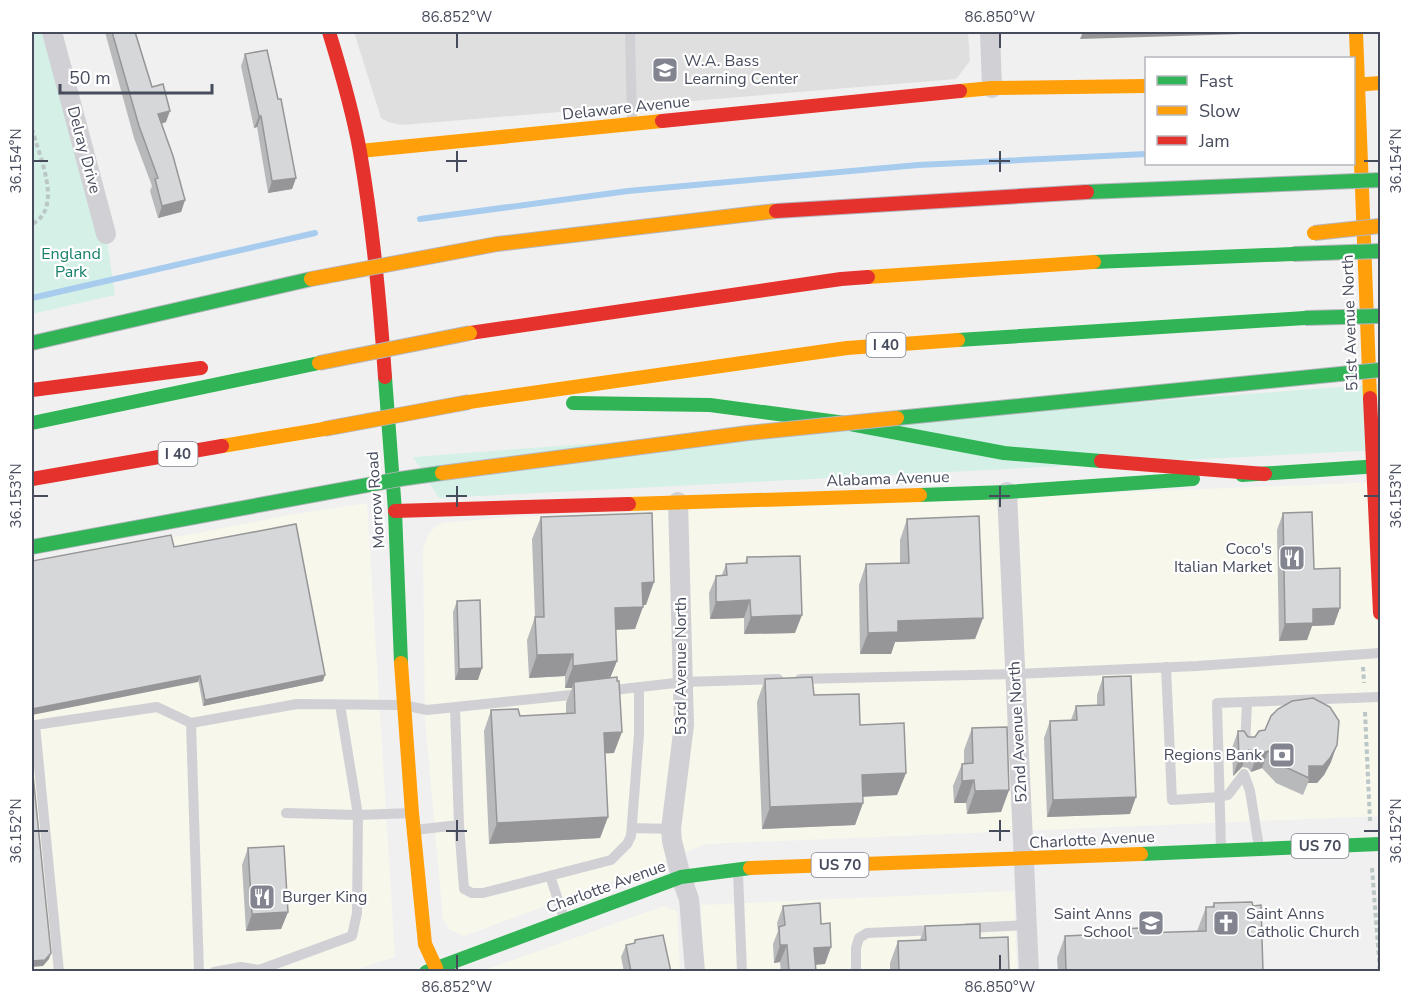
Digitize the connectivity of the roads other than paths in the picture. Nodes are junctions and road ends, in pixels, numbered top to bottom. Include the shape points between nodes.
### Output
1 (52, 32) edge
2 (328, 32) edge
3 (630, 32) edge
4 (990, 32) edge
5 (1356, 32) edge
6 (1380, 83) edge
7 (1355, 85) edge
8 (1145, 86) edge
9 (992, 88) junction
10 (632, 124) junction
11 (360, 151) junction
12 (1380, 180) edge
13 (1380, 226) edge
14 (106, 234) dead end
15 (1305, 234) dead end
16 (1224, 243) dead end
17 (1380, 251) edge
18 (1060, 263) junction
19 (1380, 316) edge
20 (32, 343) edge
21 (273, 358) dead end
22 (319, 358) junction
23 (216, 366) dead end
24 (1380, 370) edge
25 (32, 390) edge
26 (469, 402) junction
27 (32, 423) edge
28 (1376, 466) edge
29 (1265, 474) junction
30 (32, 478) edge
31 (1007, 492) junction
32 (678, 502) junction
33 (395, 511) junction
34 (32, 547) edge
35 (1380, 613) edge
36 (1380, 652) edge
37 (1166, 668) junction
38 (1015, 674) junction
39 (684, 682) junction
40 (639, 687) junction
41 (1380, 697) edge
42 (1247, 702) junction
43 (340, 705) junction
44 (403, 705) junction
45 (455, 708) junction
46 (191, 723) junction
47 (1245, 748) edge
48 (1220, 797) junction
49 (286, 813) dead end
50 (412, 813) junction
51 (358, 815) junction
52 (459, 825) junction
53 (632, 828) junction
54 (671, 829) junction
55 (413, 831) junction
56 (1380, 844) edge
57 (1260, 849) junction
58 (1221, 851) junction
59 (1024, 859) junction
60 (738, 869) junction
61 (550, 876) junction
62 (681, 877) junction
63 (564, 920) junction
64 (1027, 925) junction
65 (431, 970) edge
66 (259, 971) edge
67 (58, 972) edge
68 (199, 972) edge
69 (214, 972) edge
70 (695, 972) edge
71 (742, 972) edge
72 (856, 972) edge
73 (1029, 972) edge

1 - 14 street, Delray Drive
2 - 11 main road, Morrow Road
3 - 10 lane
4 - 9 street
5 - 7 main road, 51st Avenue North
6 - 7 main road
7 - 28 main road, 51st Avenue North
8 - 9 main road, Delaware Avenue
9 - 10 main road, Delaware Avenue
10 - 11 main road, Delaware Avenue
11 - 33 main road, Morrow Road via 378,279
12 - 20 main road, bridge via 1053,193 782,210 497,244 287,283
13 - 15 main road, bridge
16 - 18 main road
17 - 18 main road, bridge
18 - 22 main road, bridge via 841,279
19 - 26 main road, I 40, bridge via 847,348
21 - 22 main road
22 - 27 main road
23 - 25 main road
24 - 34 main road, bridge via 737,435 400,479
26 - 29 main road via 710,405 845,423 1004,453
26 - 30 main road, I 40, bridge
28 - 29 main road, Alabama Avenue
28 - 35 main road, 51st Avenue North
29 - 31 main road, Alabama Avenue
31 - 32 main road, Alabama Avenue
31 - 38 street, 52nd Avenue North
32 - 33 main road, Alabama Avenue
32 - 39 street, 53rd Avenue North
33 - 44 main road, Morrow Road
36 - 37 lane
37 - 38 lane
37 - 48 lane via 1172,800
38 - 39 lane
38 - 59 street, 52nd Avenue North
39 - 40 lane
39 - 54 street, 53rd Avenue North via 684,725
40 - 45 lane
40 - 53 lane
41 - 42 lane
42 - 47 lane
42 - 48 lane via 1217,703
43 - 44 lane
43 - 46 lane via 297,704
43 - 51 lane
44 - 45 lane via 427,710
44 - 50 main road, Morrow Road
45 - 52 lane
46 - 67 lane via 157,707 35,725
46 - 68 lane
48 - 57 lane via 1228,795 1244,774
48 - 58 lane
49 - 51 lane
50 - 51 lane
50 - 55 main road, Morrow Road
51 - 66 lane via 357,913 352,936
52 - 55 lane
52 - 61 lane via 464,889 483,893
53 - 54 lane
53 - 61 lane via 627,844 611,860
54 - 62 street, 53rd Avenue North
55 - 65 main road, Morrow Road via 424,944
56 - 57 main road, Charlotte Avenue / US 70
57 - 58 main road, Charlotte Avenue / US 70
58 - 59 main road, Charlotte Avenue / US 70
59 - 60 main road, Charlotte Avenue / US 70
59 - 64 street, 52nd Avenue North
60 - 62 main road, Charlotte Avenue / US 70
60 - 71 lane
61 - 63 lane
62 - 63 main road, Charlotte Avenue / US 70
62 - 70 street, 53rd Avenue North via 689,899
63 - 65 main road, Charlotte Avenue / US 70
64 - 72 lane via 867,933 859,938 856,948
64 - 73 street, 52nd Avenue North
66 - 69 lane via 241,967

